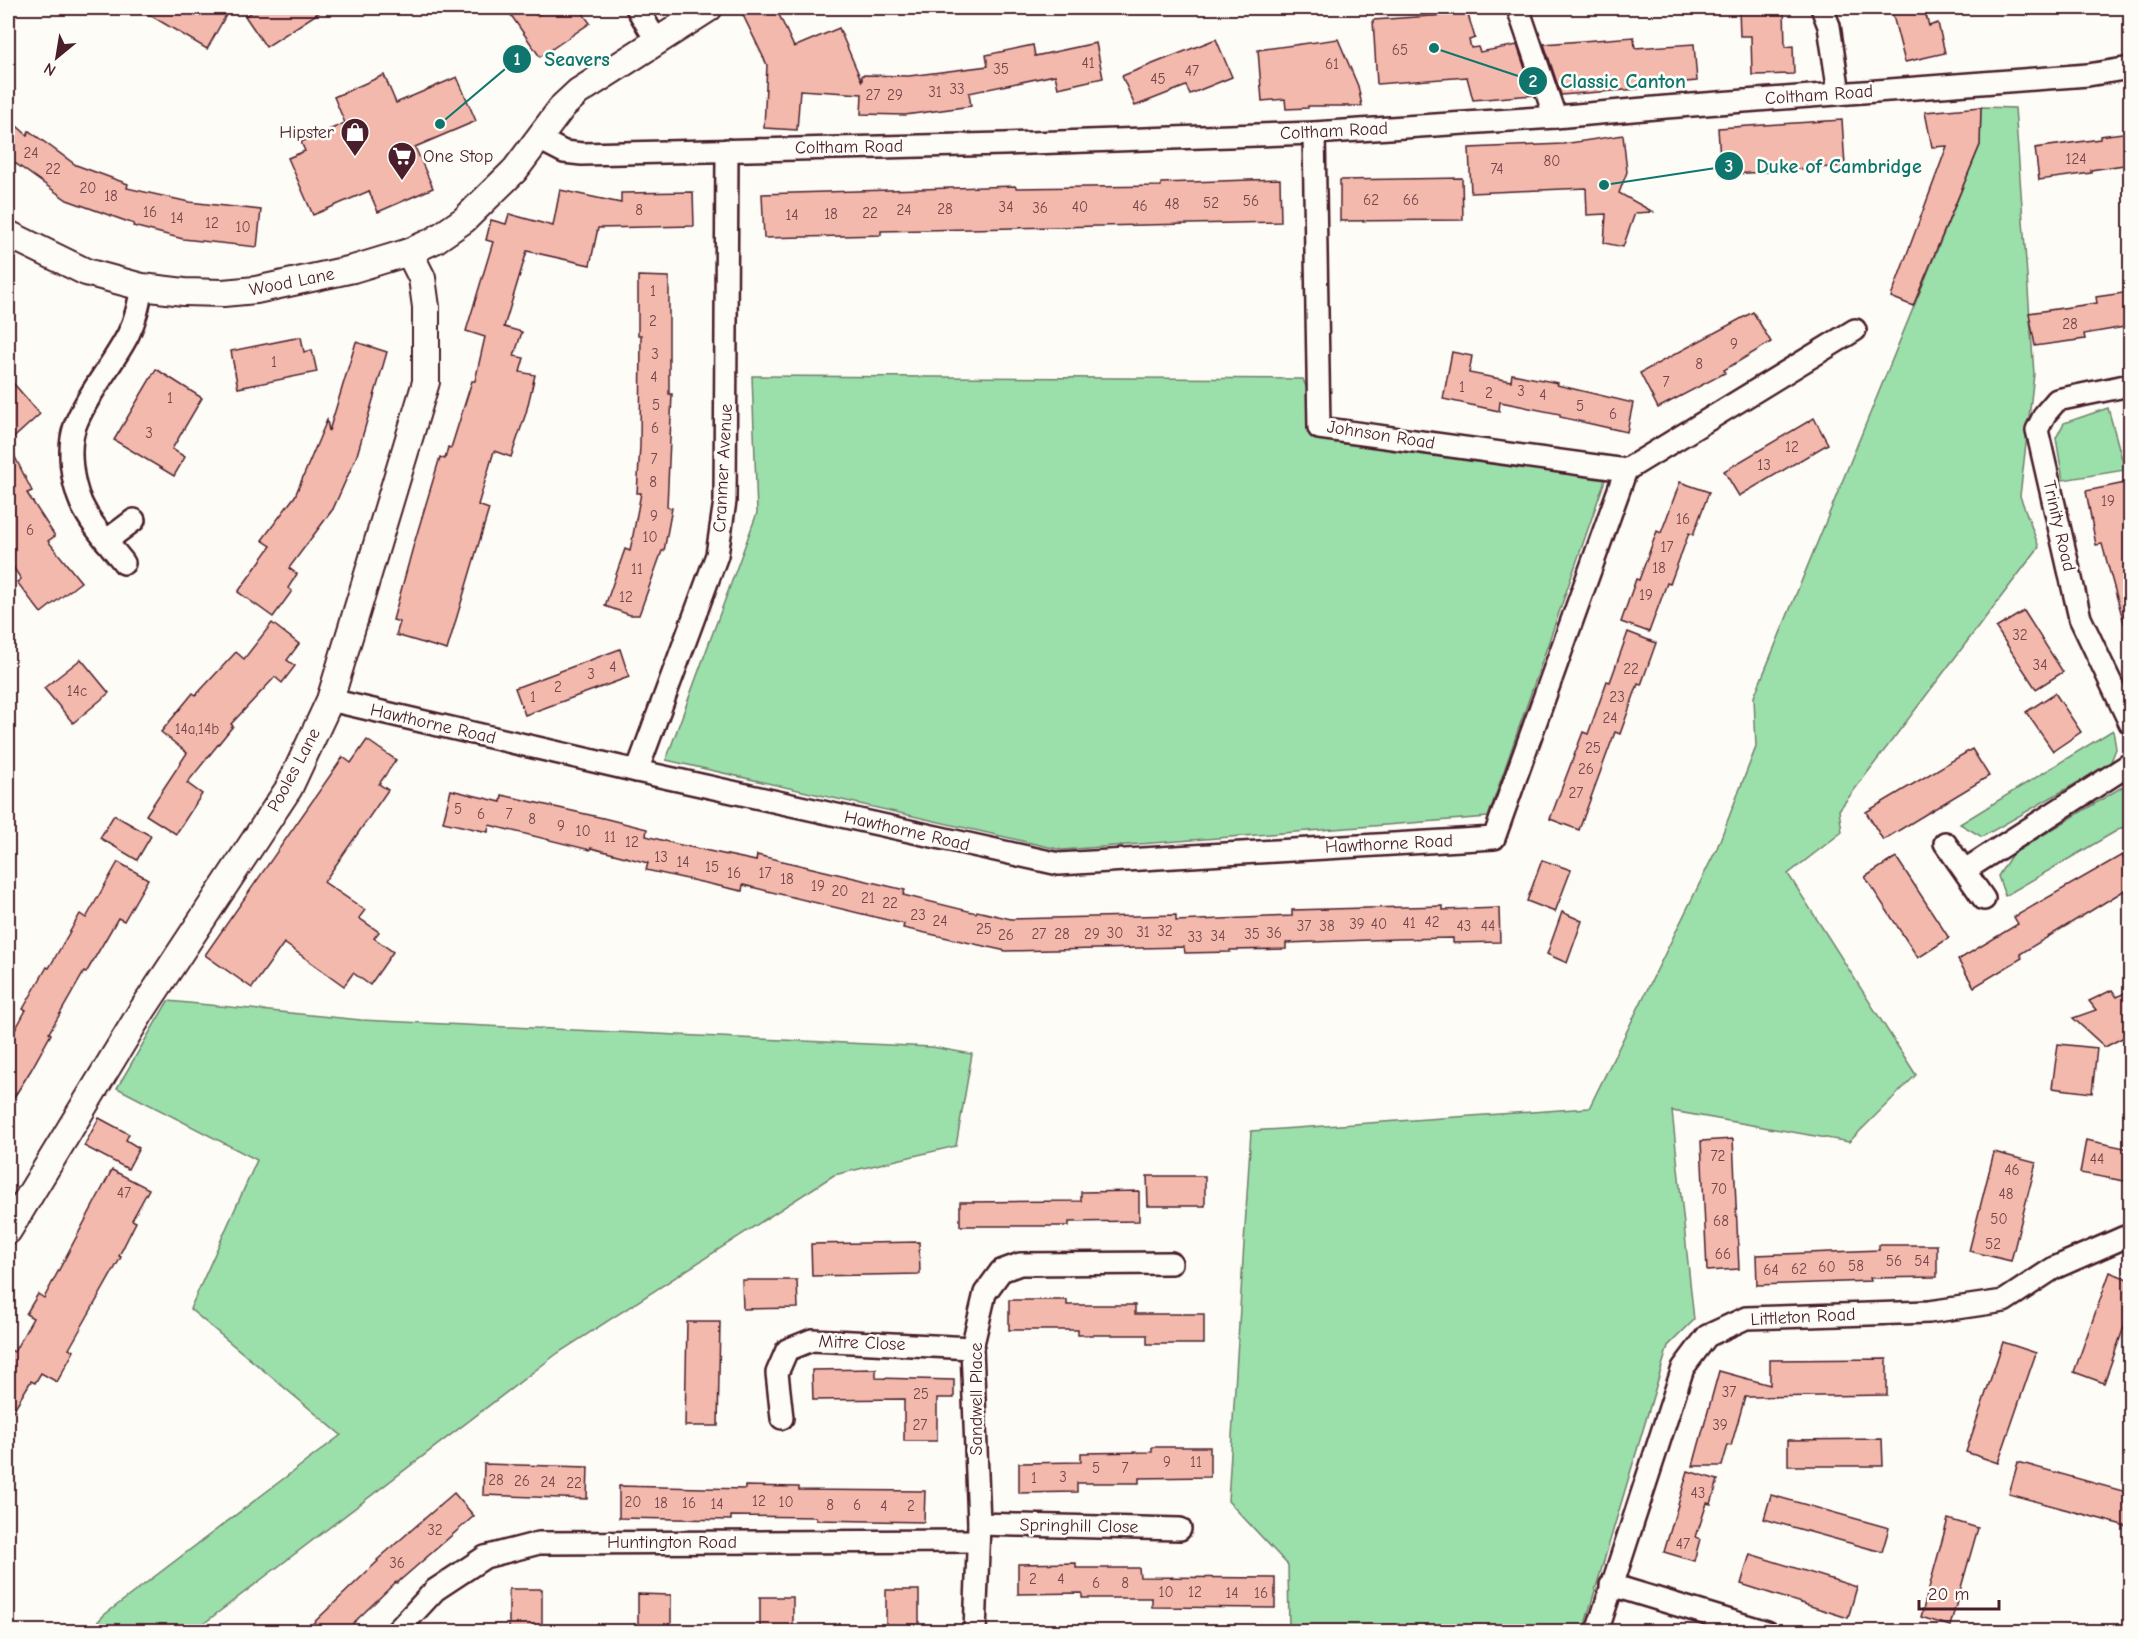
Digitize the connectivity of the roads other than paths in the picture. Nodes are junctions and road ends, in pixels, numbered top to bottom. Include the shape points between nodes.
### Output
1 (637, 8) edge
2 (709, 8) edge
3 (1518, 8) edge
4 (1822, 8) edge
5 (656, 40) junction
6 (2130, 68) edge
7 (1839, 93) junction
8 (1555, 117) junction
9 (1314, 133) junction
10 (539, 139) junction
11 (726, 150) junction
12 (8, 234) edge
13 (409, 252) junction
14 (142, 287) junction
15 (1855, 330) dead end
16 (2130, 384) edge
17 (1626, 470) junction
18 (134, 520) dead end
19 (106, 541) junction
20 (124, 563) dead end
21 (330, 700) junction
22 (2130, 723) edge
23 (2130, 764) edge
24 (637, 771) junction
25 (1945, 843) dead end
26 (1965, 870) junction
27 (1984, 898) dead end
28 (8, 1231) edge
29 (2130, 1237) edge
30 (1171, 1263) dead end
31 (972, 1348) junction
32 (782, 1418) dead end
33 (1180, 1529) dead end
34 (978, 1532) junction
35 (1611, 1585) junction
36 (396, 1632) edge
37 (975, 1632) edge
38 (1597, 1632) edge
39 (1767, 1632) edge

1 - 5 street
2 - 5 street, Wood Lane
3 - 8 street
4 - 7 street via 1829,26
5 - 10 street, Wood Lane via 578,92
6 - 7 street, Coltham Road via 2088,75
7 - 8 street, Coltham Road
8 - 9 street, Coltham Road
9 - 11 street, Coltham Road
9 - 17 street, Johnson Road via 1319,428
10 - 11 street, Coltham Road via 564,152 582,154
10 - 13 street, Wood Lane via 515,170 464,220
11 - 24 street, Cranmer Avenue via 727,410 723,523 717,555
12 - 14 street, Wood Lane via 86,272
13 - 14 street, Wood Lane via 353,269 256,290 184,292
13 - 21 street, Pooles Lane via 422,278 426,306 426,382
14 - 19 street via 128,335 75,426 71,443 81,502
15 - 17 street
16 - 22 street, Trinity Road via 2057,400 2037,430 2080,618
17 - 24 street, Hawthorne Road via 1494,838 1059,864
18 - 19 street
19 - 20 street
21 - 24 street, Hawthorne Road
21 - 28 street, Pooles Lane via 289,788 141,1012
23 - 26 street
25 - 26 street
26 - 27 street
29 - 35 street, Littleton Road via 2054,1268 2004,1301 1929,1312 1746,1318 1707,1336 1683,1368
30 - 31 street, Sandwell Place via 1020,1264 1001,1271 985,1293
31 - 32 street, Mitre Close via 812,1341 787,1350 777,1373
31 - 34 street, Sandwell Place
33 - 34 street, Springhill Close
34 - 36 street, Huntington Road via 538,1543 485,1557 435,1590
34 - 37 street, Sandwell Place
35 - 38 street, Littleton Road
35 - 39 street

